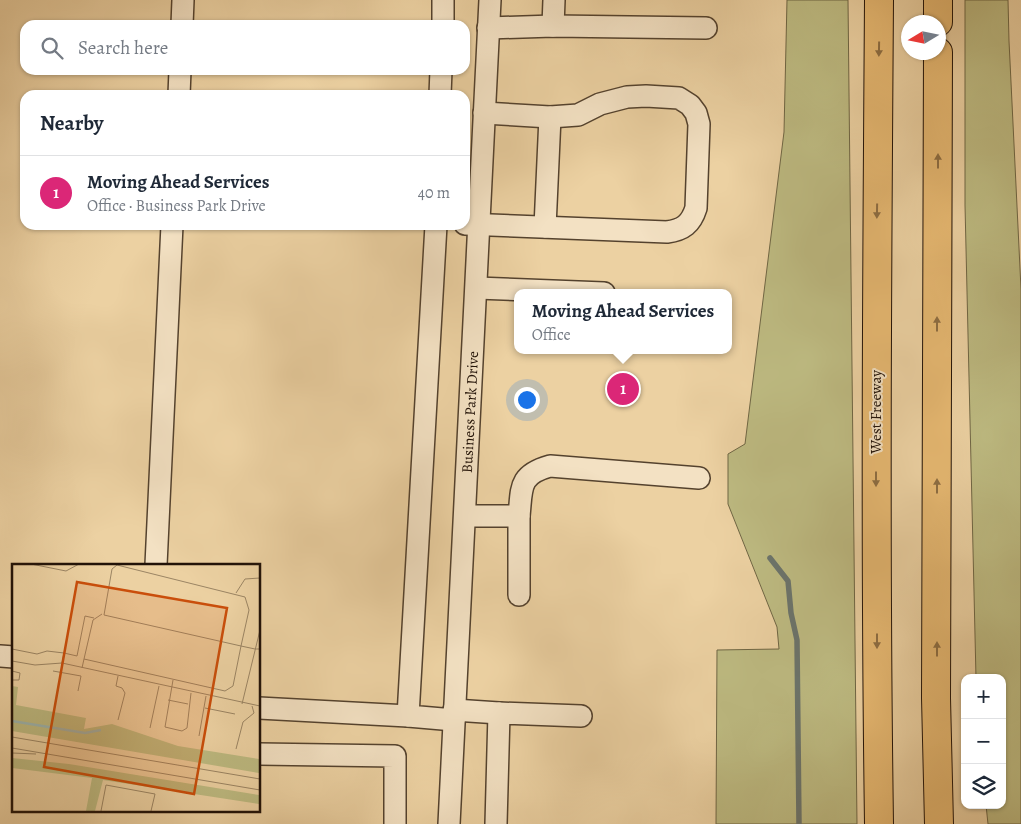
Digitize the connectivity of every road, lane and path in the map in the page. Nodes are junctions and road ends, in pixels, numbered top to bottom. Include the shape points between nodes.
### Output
1 (183, 0) edge
2 (443, 0) edge
3 (490, 0) edge
4 (554, 0) edge
5 (879, 0) edge
6 (938, 0) edge
7 (938, 15) edge
8 (182, 20) edge
9 (442, 20) edge
10 (554, 26) junction
11 (488, 28) junction
12 (706, 28) dead end
13 (938, 60) edge
14 (180, 75) edge
15 (441, 75) edge
16 (178, 90) edge
17 (440, 90) edge
18 (484, 113) junction
19 (550, 117) junction
20 (472, 224) edge
21 (544, 226) junction
22 (172, 230) edge
23 (436, 230) edge
24 (477, 288) junction
25 (514, 289) edge
26 (699, 478) dead end
27 (464, 516) junction
28 (519, 516) junction
29 (156, 564) edge
30 (519, 595) dead end
31 (936, 698) junction
32 (260, 708) edge
33 (499, 713) junction
34 (454, 715) junction
35 (408, 716) junction
36 (581, 716) dead end
37 (260, 754) edge
38 (395, 824) edge
39 (449, 824) edge
40 (496, 824) edge
41 (879, 824) edge
42 (939, 824) edge
43 (952, 824) edge

1 - 8 street
2 - 9 street
3 - 11 street, Business Park Drive
4 - 10 street
5 -> 41 highway, West Freeway via 876,352
6 - 7 highway
10 - 11 street
10 - 12 street
11 - 18 street, Business Park Drive
31 -> 13 highway
14 - 16 street
15 - 17 street
18 - 19 street
18 - 20 street, Business Park Drive
19 - 21 street
19 - 21 street via 578,115 600,104 627,97 679,98 696,113 700,136 696,208 693,219 678,230
20 - 21 street
20 - 24 street, Business Park Drive
22 - 29 street
23 - 35 street
24 - 25 street
24 - 27 street, Business Park Drive
26 - 28 street via 550,466 530,475 522,484
27 - 28 street
27 - 34 street, Business Park Drive
28 - 30 street
31 - 42 highway
31 - 43 highway
32 - 35 street
33 - 34 street
33 - 36 street
33 - 40 street
34 - 35 street
34 - 39 street, Business Park Drive
37 - 38 street via 394,756

